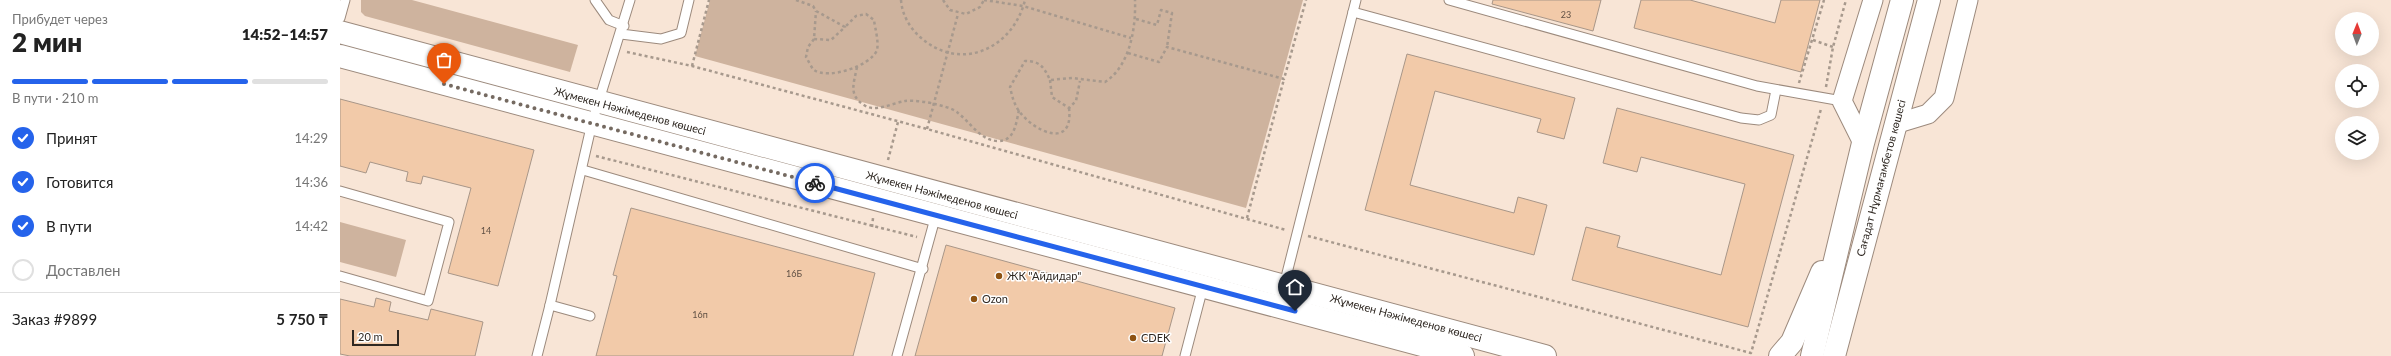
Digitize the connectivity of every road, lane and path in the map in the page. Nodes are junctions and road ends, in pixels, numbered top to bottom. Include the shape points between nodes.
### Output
1 (345, 0) edge
2 (595, 0) edge
3 (630, 0) edge
4 (689, 0) edge
5 (709, 0) edge
6 (796, 0) edge
7 (901, 0) edge
8 (943, 0) edge
9 (984, 0) edge
10 (1025, 0) edge
11 (1135, 0) edge
12 (1306, 0) edge
13 (1356, 0) edge
14 (1449, 0) edge
15 (1824, 0) edge
16 (1846, 0) edge
17 (1873, 0) edge
18 (1902, 0) edge
19 (1930, 0) edge
20 (1968, 0) edge
21 (1023, 6) junction
22 (816, 11) junction
23 (1352, 12) junction
24 (958, 14) junction
25 (340, 18) edge
26 (1136, 19) junction
27 (845, 27) junction
28 (622, 30) junction
29 (340, 32) edge
30 (1131, 38) junction
31 (814, 39) junction
32 (1813, 40) junction
33 (1167, 47) junction
34 (1833, 47) junction
35 (947, 53) junction
36 (1128, 53) junction
37 (340, 56) edge
38 (692, 66) dead end
39 (858, 67) junction
40 (1284, 79) junction
41 (1050, 80) junction
42 (1080, 81) junction
43 (1776, 90) junction
44 (1796, 93) junction
45 (1833, 99) junction
46 (598, 102) junction
47 (934, 104) junction
48 (1069, 108) junction
49 (1018, 110) junction
50 (898, 122) dead end
51 (592, 123) junction
52 (1895, 124) junction
53 (927, 129) dead end
54 (1863, 143) junction
55 (586, 154) junction
56 (583, 170) junction
57 (882, 178) junction
58 (1854, 185) junction
59 (340, 191) edge
60 (936, 215) junction
61 (1248, 218) dead end
62 (930, 240) junction
63 (922, 269) junction
64 (340, 276) edge
65 (1284, 285) junction
66 (1204, 287) junction
67 (550, 305) junction
68 (590, 316) dead end
69 (537, 356) edge
70 (897, 356) edge
71 (1185, 356) edge
72 (1464, 356) edge
73 (1545, 356) edge
74 (1780, 356) edge
75 (1812, 356) edge
76 (1834, 356) edge

1 - 25 lane
2 - 28 lane via 609,20
3 - 28 lane
4 - 28 lane via 681,32 661,39
5 - 38 path
6 - 22 path via 813,6
7 - 35 path via 902,9 912,30 929,45
8 - 24 path via 950,10
9 - 21 path
9 - 24 path via 974,12
10 - 21 path
11 - 26 path
12 - 40 path
13 - 23 lane
14 - 43 lane
15 - 32 path
16 - 34 path
17 - 45 street
18 - 54 main road, Сағадат Нұрмағамбетов көшесі
19 - 52 main road, Сағадат Нұрмағамбетов көшесі
20 - 52 street via 1944,98 1928,114
21 - 30 path
21 - 35 path via 1011,32 994,46 972,54
22 - 27 path
22 - 31 path
23 - 43 lane via 1741,118 1759,120 1771,115
23 - 65 lane
24 - 35 path
26 - 30 path
26 - 33 path via 1157,25 1161,10 1172,13
27 - 31 path via 831,40
27 - 39 path via 856,16 866,14 874,20 877,49 872,58
28 - 46 lane
29 - 46 main road, Жұмекен Нәжімеденов көшесі
30 - 36 path
31 - 39 path via 808,47 806,57 814,70 828,74
32 - 34 path
32 - 44 path
33 - 36 path via 1160,62
33 - 40 path
34 - 45 path
35 - 47 path
36 - 42 path via 1114,76 1105,82
37 - 51 main road, Жұмекен Нәжімеденов көшесі
39 - 47 path via 852,89 853,94 864,105 874,108 906,101
40 - 61 path
41 - 42 path via 1072,78
41 - 48 path via 1052,97
41 - 49 path via 1043,66 1035,61 1026,61 1010,87
42 - 48 path via 1076,101
43 - 44 lane
44 - 45 lane
45 - 54 street
46 - 51 lane
46 - 57 main road, Жұмекен Нәжімеденов көшесі
47 - 49 path via 957,112 987,139 997,141 1009,138 1014,130
47 - 53 path
48 - 49 path via 1071,121 1068,128 1059,133 1046,133 1034,126
50 - 57 path
51 - 55 lane
51 - 60 main road, Жұмекен Нәжімеденов көшесі
52 - 76 main road, Сағадат Нұрмағамбетов көшесі
54 - 58 main road, Сағадат Нұрмағамбетов көшесі
55 - 56 lane
55 - 62 path
56 - 63 lane
56 - 67 lane
57 - 65 main road, Жұмекен Нәжімеденов көшесі
58 - 74 main road via 1830,252 1792,342
58 - 75 main road, Сағадат Нұрмағамбетов көшесі
59 - 64 lane via 449,222 428,301
60 - 62 lane
60 - 66 main road, Жұмекен Нәжімеденов көшесі
62 - 63 lane
63 - 70 lane
65 - 73 main road, Жұмекен Нәжімеденов көшесі
66 - 71 lane
66 - 72 main road, Жұмекен Нәжімеденов көшесі
67 - 68 lane
67 - 69 lane

